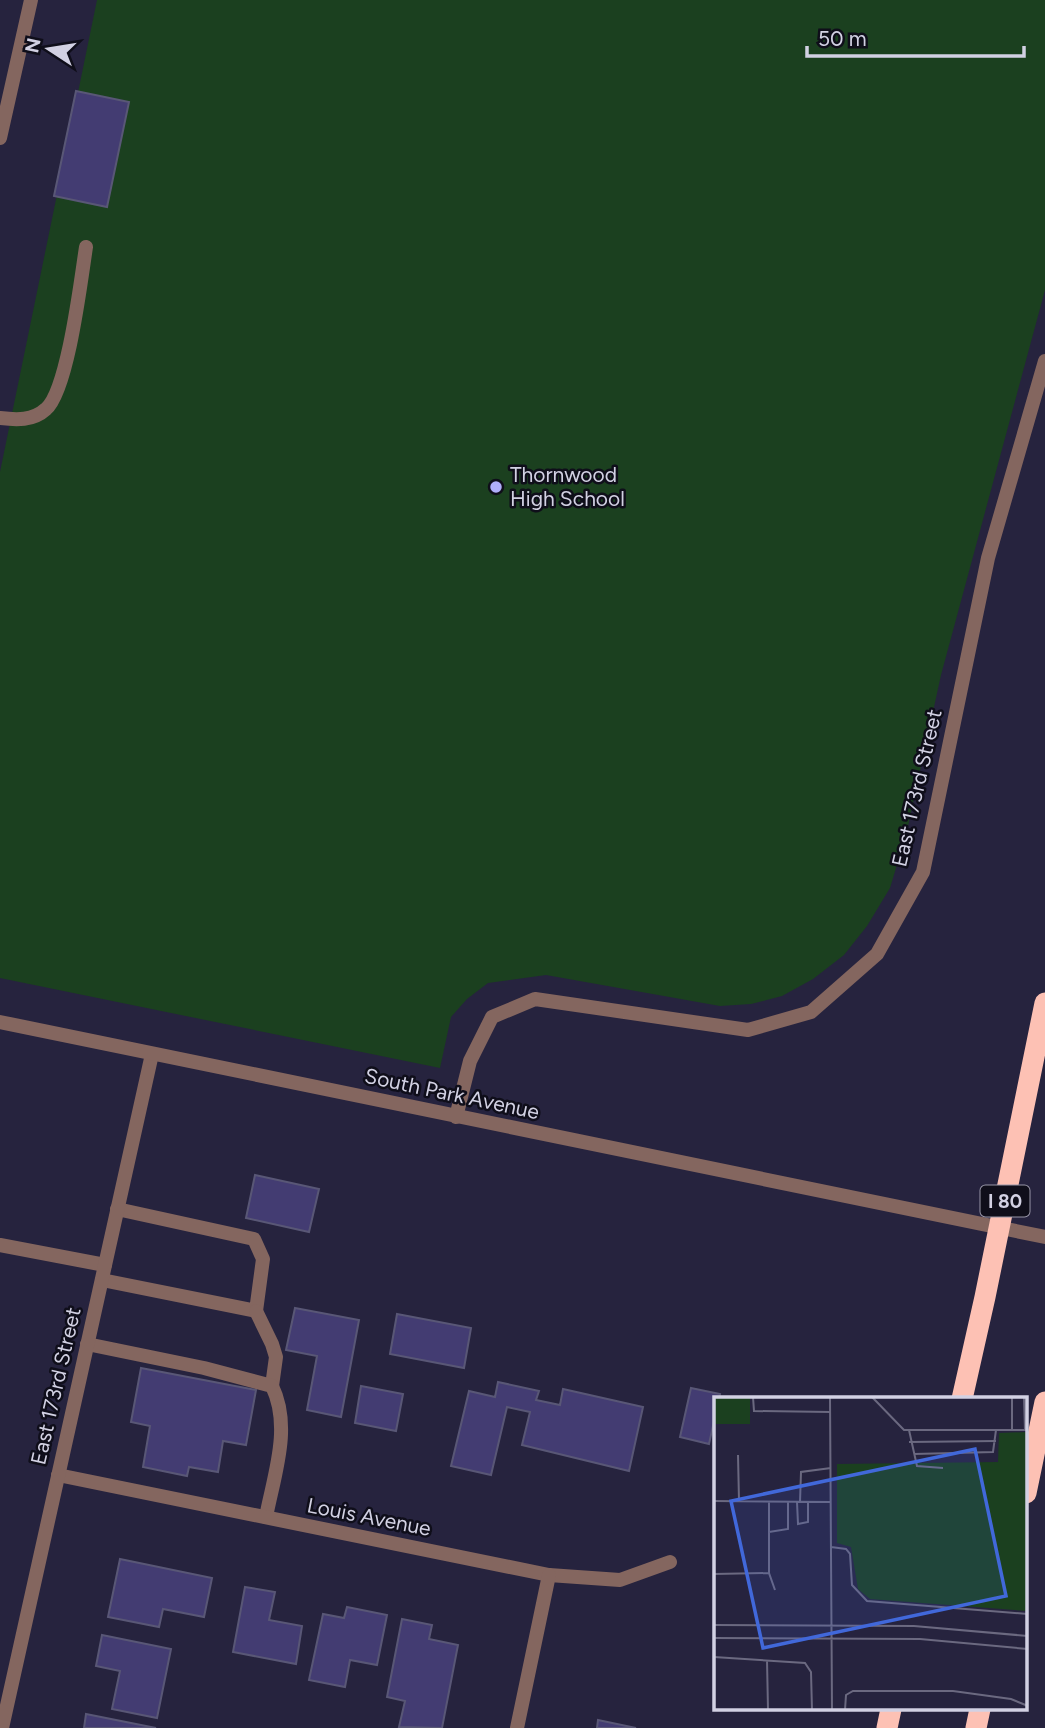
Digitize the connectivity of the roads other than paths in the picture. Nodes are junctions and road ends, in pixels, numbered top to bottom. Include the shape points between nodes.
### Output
1 (31, 0) edge
2 (0, 138) edge
3 (86, 247) dead end
4 (1045, 361) edge
5 (0, 418) edge
6 (1045, 1003) edge
7 (0, 1022) edge
8 (152, 1054) junction
9 (456, 1116) junction
10 (117, 1209) junction
11 (1045, 1237) edge
12 (0, 1245) edge
13 (103, 1272) junction
14 (256, 1311) junction
15 (88, 1344) junction
16 (272, 1386) junction
17 (962, 1397) edge
18 (1045, 1402) edge
19 (58, 1475) junction
20 (1028, 1483) edge
21 (267, 1517) junction
22 (670, 1562) dead end
23 (549, 1575) junction
24 (7, 1676) edge
25 (891, 1710) edge
26 (980, 1710) edge
27 (2, 1728) edge
28 (517, 1728) edge
29 (887, 1728) edge
30 (976, 1728) edge

1 - 2 street
3 - 5 street via 72,338 57,392 47,409 31,419
4 - 9 street, East 173rd Street via 989,558 923,872 877,954 811,1012 748,1030 535,999 492,1017 470,1061
6 - 17 highway, I 80
7 - 8 street, South Park Avenue
8 - 9 street, South Park Avenue
8 - 10 street, East 173rd Street
9 - 11 street, South Park Avenue
10 - 13 street, East 173rd Street
10 - 14 street via 254,1239 264,1259
12 - 13 street
13 - 14 street
13 - 15 street, East 173rd Street
14 - 16 street via 276,1357
15 - 16 street
15 - 19 street, East 173rd Street
16 - 21 street via 283,1426
18 - 20 highway
19 - 21 street, Louis Avenue
19 - 24 street, East 173rd Street
21 - 23 street, Louis Avenue
22 - 23 street, Louis Avenue via 620,1580
23 - 28 street
24 - 27 street, East 173rd Street
25 - 29 highway
26 - 30 highway

